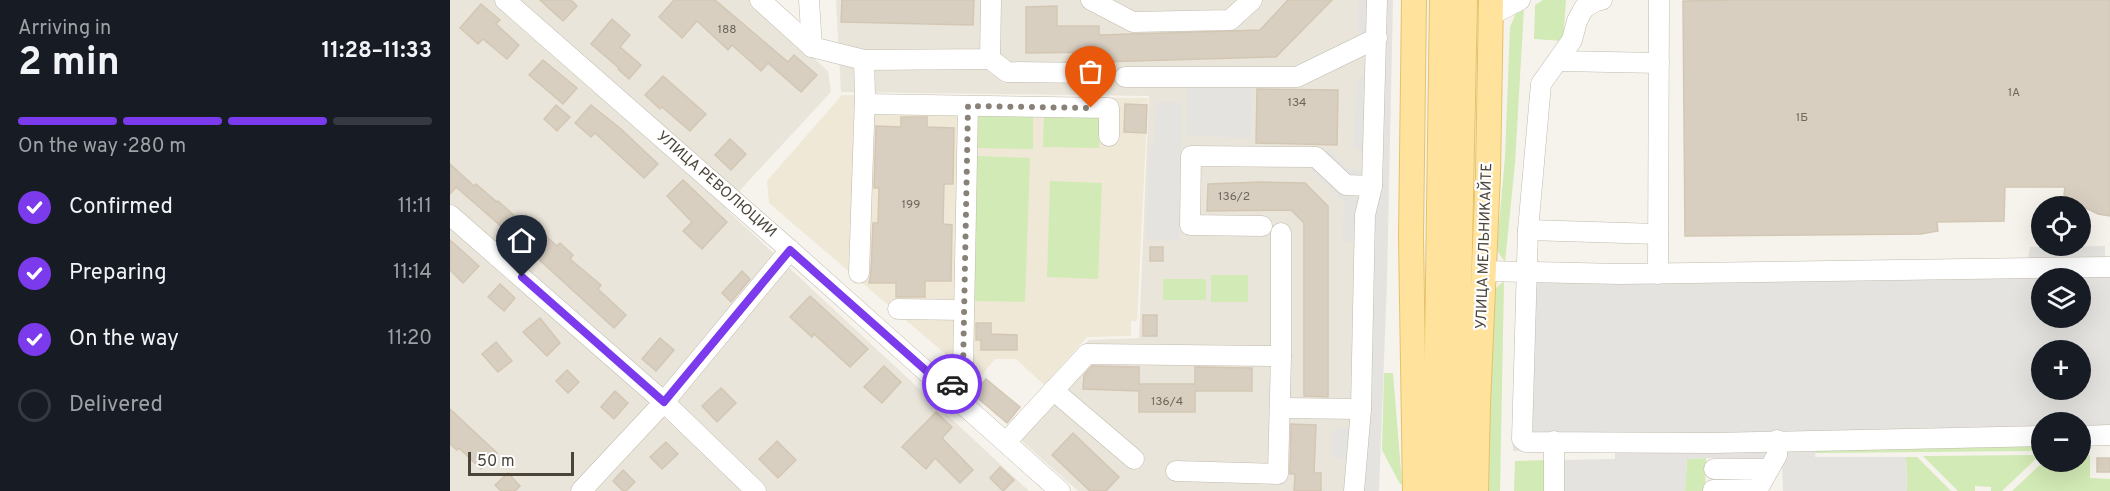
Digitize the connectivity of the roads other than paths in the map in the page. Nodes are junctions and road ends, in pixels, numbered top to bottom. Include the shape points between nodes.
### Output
1 (505, 0) edge
2 (760, 0) edge
3 (809, 0) edge
4 (991, 0) edge
5 (1091, 0) edge
6 (1252, 0) edge
7 (1377, 0) edge
8 (1414, 0) edge
9 (1442, 0) edge
10 (1466, 0) edge
11 (1520, 0) edge
12 (1602, 0) edge
13 (1659, 0) edge
14 (1491, 7) edge
15 (1377, 38) junction
16 (812, 47) junction
17 (990, 59) junction
18 (864, 60) junction
19 (1559, 61) junction
20 (1659, 63) junction
21 (1092, 73) dead end
22 (1125, 77) dead end
23 (865, 104) junction
24 (968, 106) junction
25 (1109, 136) dead end
26 (1372, 186) junction
27 (450, 215) edge
28 (1262, 226) dead end
29 (1528, 230) junction
30 (1281, 233) dead end
31 (1658, 234) junction
32 (790, 250) junction
33 (2110, 267) edge
34 (1484, 271) junction
35 (1526, 271) junction
36 (859, 273) dead end
37 (1658, 273) junction
38 (898, 309) dead end
39 (964, 310) junction
40 (1281, 356) junction
41 (948, 390) junction
42 (1053, 390) junction
43 (664, 402) junction
44 (1281, 408) junction
45 (1361, 409) junction
46 (2110, 435) edge
47 (2031, 436) edge
48 (2091, 436) edge
49 (1777, 440) junction
50 (1554, 441) junction
51 (1006, 442) junction
52 (1714, 443) junction
53 (1134, 459) dead end
54 (1714, 469) junction
55 (1770, 469) junction
56 (1176, 471) dead end
57 (1713, 490) edge
58 (581, 491) edge
59 (756, 491) edge
60 (1060, 491) edge
61 (1354, 491) edge
62 (1415, 491) edge
63 (1435, 491) edge
64 (1455, 491) edge
65 (1476, 491) edge
66 (1554, 491) edge

1 - 32 street, УЛИЦА РЕВОЛЮЦИИ
2 - 16 street
3 - 16 street
4 - 17 street
5 - 6 street via 1133,21 1230,20
7 - 15 street
8 - 62 main road via 1411,237
9 - 63 main road
10 - 64 main road, УЛИЦА МЕЛЬНИКАЙТЕ
11 - 14 street
12 - 19 street via 1584,8
13 - 20 street
14 - 34 main road, УЛИЦА МЕЛЬНИКАЙТЕ
15 - 22 street via 1297,77
15 - 26 street
16 - 18 street
17 - 18 street
17 - 21 street via 1007,72
18 - 23 street
19 - 20 street
19 - 29 street via 1541,84
20 - 31 street
23 - 24 street
23 - 36 street
24 - 25 street via 1109,108
24 - 39 street
26 - 28 street via 1346,185 1316,158 1191,156 1190,225
26 - 45 street via 1365,215
27 - 43 street
29 - 31 street
29 - 35 street
30 - 40 street
31 - 37 street
32 - 41 street, УЛИЦА РЕВОЛЮЦИИ
32 - 43 street
33 - 37 street
34 - 35 street
34 - 65 main road, УЛИЦА МЕЛЬНИКАЙТЕ
35 - 37 street
35 - 50 street via 1521,436 1526,442
38 - 39 street
39 - 41 street via 963,369
40 - 42 street via 1087,354
40 - 44 street
41 - 51 street, УЛИЦА РЕВОЛЮЦИИ
42 - 51 street
42 - 53 street
43 - 58 street
43 - 59 street
44 - 45 street
44 - 56 street via 1278,474
45 - 61 street
46 - 48 street
47 - 49 street
49 - 52 street
49 - 55 street via 1777,455
50 - 52 street
50 - 66 street
51 - 60 street, УЛИЦА РЕВОЛЮЦИИ
52 - 54 street
54 - 55 street
54 - 57 street
55 - 57 street via 1758,489

